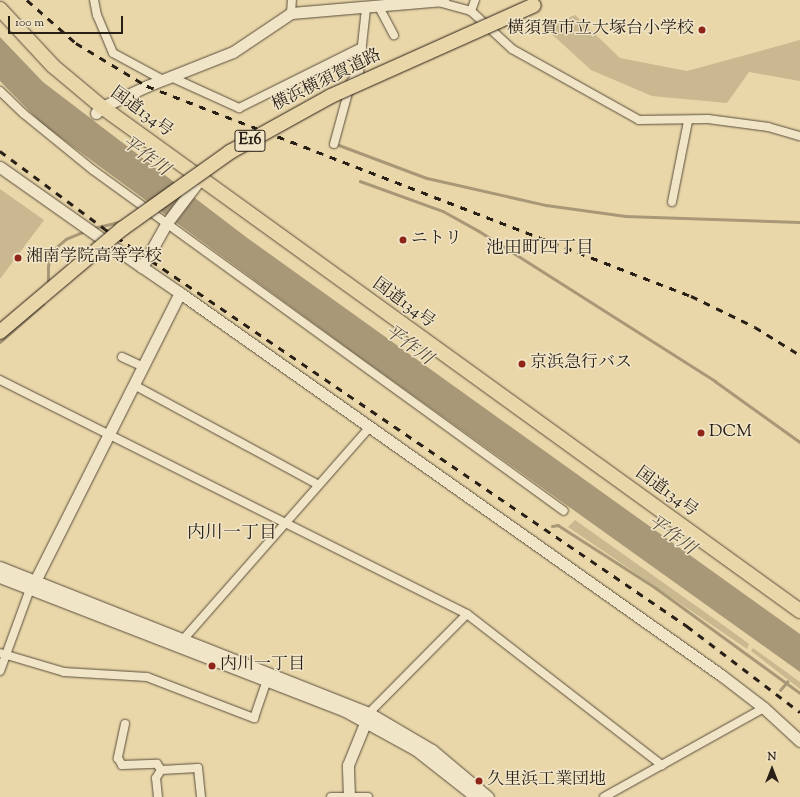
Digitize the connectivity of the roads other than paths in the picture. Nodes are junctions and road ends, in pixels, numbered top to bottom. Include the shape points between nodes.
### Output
1 (94, 0) edge
2 (292, 0) edge
3 (475, 0) edge
4 (441, 1) edge
5 (533, 2) edge
6 (364, 6) edge
7 (379, 7) junction
8 (0, 9) edge
9 (471, 11) junction
10 (291, 14) junction
11 (0, 23) edge
12 (394, 35) dead end
13 (362, 47) junction
14 (167, 79) junction
15 (0, 91) edge
16 (99, 110) junction
17 (688, 121) junction
18 (800, 136) edge
19 (334, 144) dead end
20 (0, 167) edge
21 (195, 185) junction
22 (672, 202) dead end
23 (168, 222) junction
24 (142, 267) junction
25 (180, 293) junction
26 (0, 325) edge
27 (0, 332) edge
28 (122, 357) dead end
29 (143, 368) junction
30 (0, 380) edge
31 (134, 385) junction
32 (369, 428) junction
33 (109, 435) junction
34 (317, 484) junction
35 (564, 511) dead end
36 (285, 523) junction
37 (0, 567) edge
38 (0, 577) edge
39 (33, 585) junction
40 (800, 611) edge
41 (467, 614) junction
42 (800, 622) edge
43 (181, 642) junction
44 (3, 654) edge
45 (0, 671) edge
46 (268, 676) junction
47 (764, 708) junction
48 (367, 717) junction
49 (125, 724) dead end
50 (800, 741) edge
51 (662, 765) junction
52 (161, 770) junction
53 (349, 796) edge
54 (158, 797) edge
55 (201, 797) edge
56 (331, 797) edge
57 (368, 797) edge
58 (476, 797) edge
59 (488, 797) edge
60 (604, 797) edge

1 - 14 street via 102,29 113,53
2 - 10 street
3 - 9 street
4 - 7 street
4 - 9 street
5 - 26 highway, 横浜横須賀道路 / E16 via 324,95 224,150 117,226
5 - 27 highway, 横浜横須賀道路 / E16, bridge via 331,96 230,152 122,229
6 - 7 street
6 - 10 street
6 - 13 street
7 - 12 street
8 - 16 highway, 国道134号 via 53,66
9 - 17 street via 512,49 612,108 639,120
10 - 14 street via 233,52
11 - 16 highway, 国道134号 via 47,72
13 - 14 street via 239,108
13 - 19 street via 359,72 351,82
14 - 16 street
15 - 23 street via 52,137 152,213
16 - 21 highway, 国道134号
17 - 18 street via 708,119 768,127
17 - 22 street
20 - 24 street
21 - 23 street
21 - 40 highway, 国道134号
21 - 42 highway, 国道134号
23 - 24 street
23 - 35 street
24 - 25 street
25 - 29 street
25 - 32 street
28 - 29 street
29 - 31 street
30 - 33 street
31 - 33 street
31 - 34 street
32 - 34 street
32 - 47 street
33 - 36 street
33 - 39 street
34 - 36 street
36 - 41 street
36 - 43 street
37 - 39 street
38 - 39 street
39 - 43 street
39 - 44 street
41 - 48 street
41 - 51 street
43 - 46 street
44 - 45 street
44 - 46 street via 64,672 147,677 254,718
46 - 48 street
47 - 50 street
47 - 51 street
48 - 53 street via 348,765
48 - 58 street via 416,750
48 - 59 street via 432,750
49 - 52 street via 118,758 122,765 157,764
51 - 60 street
52 - 54 street via 156,778
52 - 55 street via 198,768
53 - 56 street
53 - 57 street

